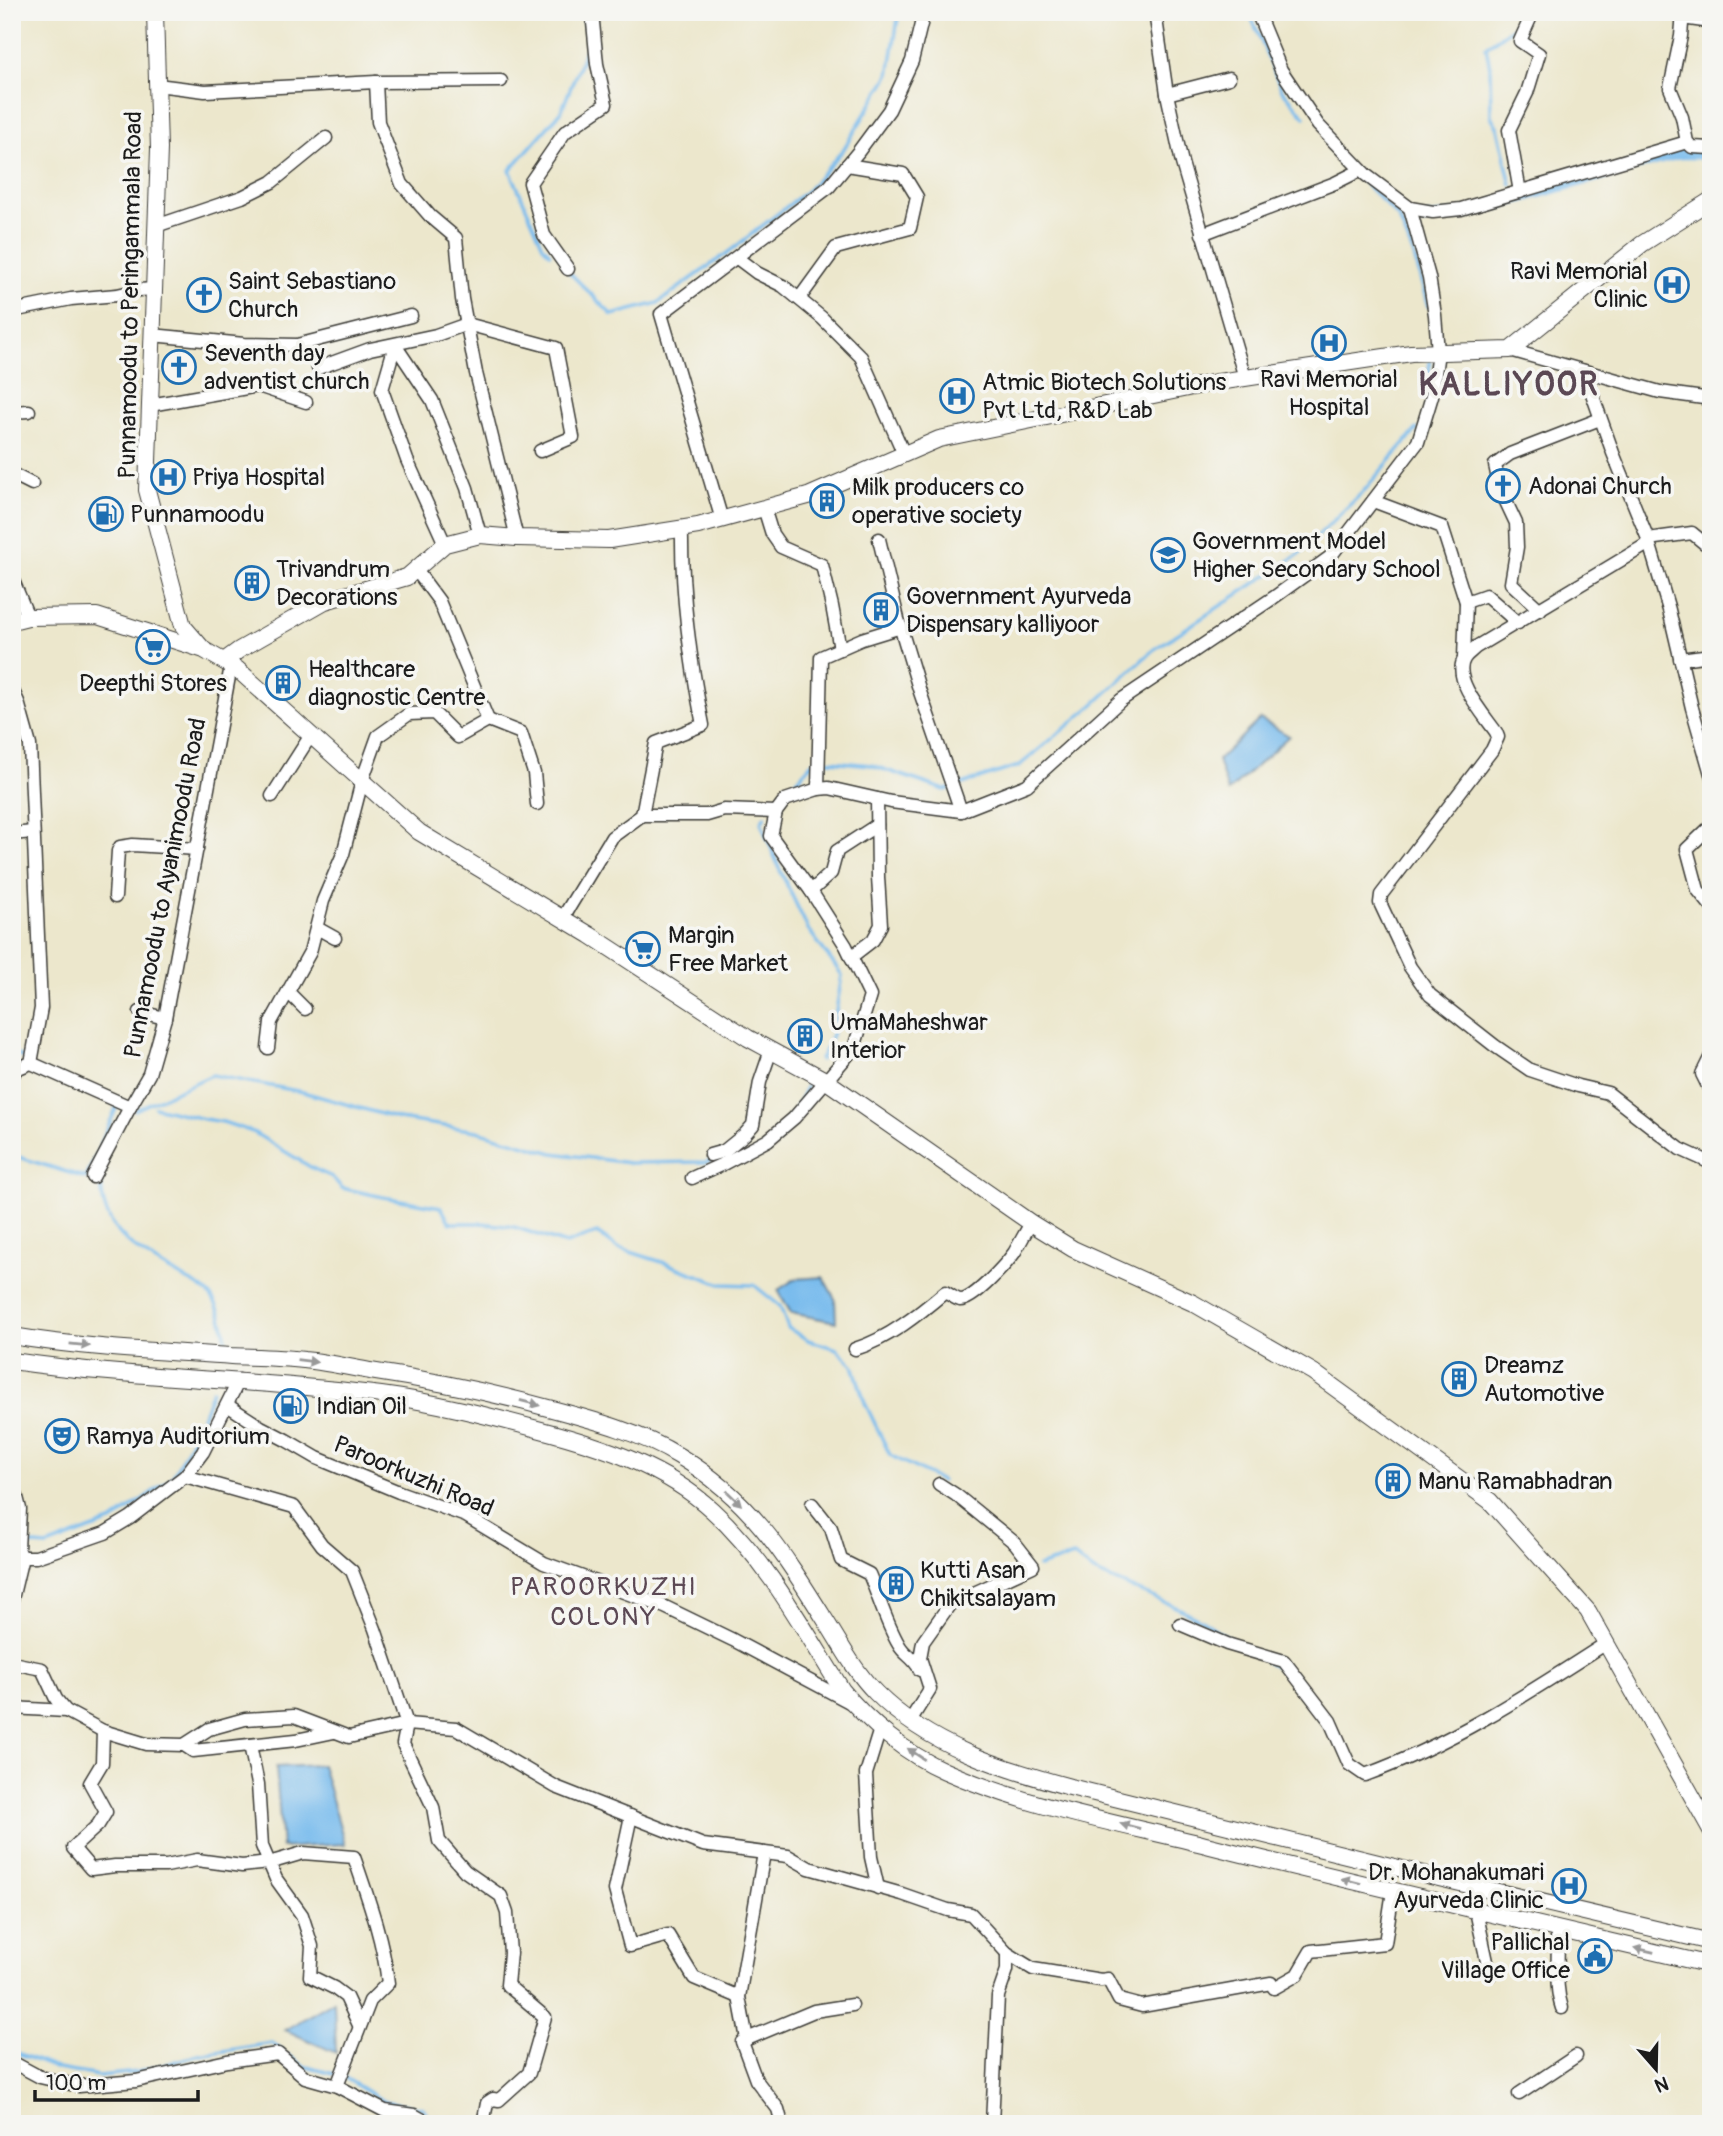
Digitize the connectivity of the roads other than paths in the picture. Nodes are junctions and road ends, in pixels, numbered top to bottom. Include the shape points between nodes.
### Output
1 (155, 12) edge
2 (592, 12) edge
3 (924, 12) edge
4 (1155, 12) edge
5 (1257, 12) edge
6 (1533, 12) edge
7 (1682, 15) edge
8 (1711, 22) edge
9 (1230, 78) dead end
10 (501, 80) dead end
11 (376, 82) junction
12 (157, 85) junction
13 (1167, 94) junction
14 (326, 138) dead end
15 (1687, 142) junction
16 (1711, 148) edge
17 (848, 165) junction
18 (1356, 172) junction
19 (1520, 192) junction
20 (1711, 200) edge
21 (1410, 208) junction
22 (156, 226) junction
23 (1202, 234) junction
24 (737, 258) junction
25 (568, 269) dead end
26 (154, 289) junction
27 (799, 299) junction
28 (12, 311) edge
29 (411, 316) dead end
30 (467, 324) junction
31 (152, 335) junction
32 (395, 345) junction
33 (1510, 350) junction
34 (1438, 352) junction
35 (318, 368) dead end
36 (1584, 371) junction
37 (1245, 378) junction
38 (1711, 399) edge
39 (306, 402) dead end
40 (150, 405) junction
41 (29, 411) dead end
42 (12, 412) edge
43 (1600, 419) junction
44 (540, 451) dead end
45 (904, 454) junction
46 (12, 474) edge
47 (32, 484) dead end
48 (1373, 501) junction
49 (764, 508) junction
50 (722, 520) junction
51 (682, 529) junction
52 (480, 535) junction
53 (517, 538) junction
54 (879, 539) dead end
55 (1648, 539) junction
56 (445, 544) junction
57 (1711, 544) edge
58 (416, 569) junction
59 (12, 578) edge
60 (1466, 602) junction
61 (1540, 610) junction
62 (20, 619) edge
63 (1518, 623) junction
64 (901, 627) junction
65 (840, 649) junction
66 (204, 650) junction
67 (1711, 655) edge
68 (1464, 658) junction
69 (1681, 659) junction
70 (228, 664) junction
71 (12, 689) edge
72 (488, 720) junction
73 (311, 735) junction
74 (1711, 774) edge
75 (362, 781) junction
76 (818, 789) junction
77 (272, 796) dead end
78 (877, 799) junction
79 (537, 804) dead end
80 (961, 811) junction
81 (776, 812) junction
82 (642, 815) junction
83 (877, 825) junction
84 (1711, 826) edge
85 (33, 832) junction
86 (12, 834) edge
87 (197, 849) junction
88 (811, 891) junction
89 (115, 897) dead end
90 (1711, 906) edge
91 (562, 919) junction
92 (317, 928) junction
93 (335, 938) dead end
94 (851, 957) junction
95 (288, 992) junction
96 (305, 1009) dead end
97 (139, 1012) dead end
98 (165, 1018) junction
99 (268, 1048) dead end
100 (771, 1051) junction
101 (1711, 1056) edge
102 (32, 1060) junction
103 (14, 1069) edge
104 (825, 1080) junction
105 (1711, 1091) edge
106 (130, 1107) junction
107 (710, 1156) dead end
108 (1711, 1163) edge
109 (93, 1177) dead end
110 (692, 1178) dead end
111 (1031, 1223) junction
112 (12, 1336) edge
113 (855, 1349) dead end
114 (12, 1361) edge
115 (239, 1381) junction
116 (227, 1405) junction
117 (185, 1476) junction
118 (939, 1484) dead end
119 (12, 1489) edge
120 (812, 1504) dead end
121 (19, 1548) junction
122 (12, 1599) edge
123 (1180, 1624) dead end
124 (1605, 1644) junction
125 (12, 1663) edge
126 (930, 1689) junction
127 (854, 1705) junction
128 (12, 1708) edge
129 (66, 1711) junction
130 (910, 1721) junction
131 (407, 1724) junction
132 (880, 1729) junction
133 (103, 1731) junction
134 (337, 1732) junction
135 (184, 1745) junction
136 (250, 1745) junction
137 (631, 1816) junction
138 (1711, 1830) edge
139 (764, 1853) junction
140 (269, 1863) junction
141 (878, 1888) junction
142 (1393, 1891) junction
143 (1476, 1911) junction
144 (1556, 1929) junction
145 (1711, 1942) edge
146 (1007, 1953) junction
147 (1711, 1965) edge
148 (1490, 1975) dead end
149 (739, 1997) junction
150 (852, 2005) dead end
151 (1562, 2007) dead end
152 (359, 2025) junction
153 (747, 2039) junction
154 (1576, 2056) dead end
155 (12, 2062) edge
156 (337, 2086) junction
157 (1519, 2094) dead end
158 (425, 2124) edge
159 (483, 2124) edge
160 (782, 2124) edge
161 (992, 2124) edge

1 - 12 main road, Punnamoodu to Peringammala Road
2 - 25 street via 606,104 565,132 530,183 544,235
3 - 17 street via 912,61 889,110
4 - 13 street
5 - 18 street via 1281,70
6 - 19 street via 1520,41 1539,54 1509,130
7 - 8 street
7 - 15 street via 1670,89
9 - 13 street
10 - 11 street
11 - 12 street via 205,91
11 - 30 street via 378,122 402,184 456,238
12 - 22 main road, Punnamoodu to Peringammala Road
13 - 23 street
14 - 22 street via 272,182
15 - 16 street via 1692,147
15 - 19 street
17 - 24 street via 829,187
17 - 27 street via 903,174 917,197 910,228 836,248
18 - 21 street
18 - 23 street
19 - 21 street via 1461,209 1433,212
20 - 33 main road via 1642,244
21 - 34 street via 1429,277
22 - 26 main road, Punnamoodu to Peringammala Road
23 - 37 street
24 - 27 street
24 - 50 street via 661,314
26 - 28 street
26 - 31 main road, Punnamoodu to Peringammala Road
27 - 45 street via 861,357
29 - 31 street via 297,345
30 - 32 street
30 - 44 street via 556,348 573,437
30 - 53 street
31 - 40 main road, Punnamoodu to Peringammala Road
32 - 35 street
32 - 52 street via 432,400
32 - 56 street via 382,390
33 - 34 main road
33 - 36 street
34 - 37 main road
34 - 48 street via 1432,396 1418,442
36 - 38 street via 1660,392
36 - 43 street
37 - 45 main road via 939,439
39 - 40 street via 257,386
40 - 66 main road, Punnamoodu to Peringammala Road via 148,491 183,626
41 - 42 street
43 - 55 street
43 - 61 street via 1510,454 1495,465 1516,523 1511,583
45 - 49 main road via 808,496
46 - 47 street
48 - 60 street via 1442,527
48 - 80 street via 1330,557 1121,700 1027,785
49 - 50 main road
49 - 65 street via 781,547 822,565
50 - 51 main road
51 - 53 main road via 610,540
51 - 82 street via 682,583 703,725 656,743
52 - 53 main road
52 - 56 main road
54 - 64 street
55 - 57 street via 1692,533
55 - 61 street via 1646,545
55 - 69 street
56 - 58 main road
58 - 70 main road via 407,577 325,601 239,650
58 - 72 street via 439,601
59 - 62 street
60 - 63 street via 1486,595
60 - 68 street
61 - 63 street
62 - 66 main road via 97,616
63 - 68 street
64 - 65 street
64 - 80 street
65 - 76 street via 821,657
66 - 70 main road
67 - 69 street
68 - 108 street via 1463,683 1497,737 1492,750 1381,895 1380,903 1409,967 1430,995 1530,1070 1608,1093 1680,1149
69 - 74 street
70 - 73 main road
70 - 87 street, Punnamoodu to Ayanimoodu Road
71 - 85 street via 30,744
72 - 75 street via 457,737 434,713 409,714 378,736
72 - 79 street via 521,733 534,773
73 - 75 main road
73 - 77 street
75 - 91 main road via 419,832
75 - 92 street
76 - 78 street
76 - 81 street via 785,800
78 - 80 street
78 - 83 street
81 - 82 street
81 - 88 street via 771,835
82 - 91 street via 612,837
83 - 88 street via 837,851 831,873
83 - 94 street via 881,925 873,940
84 - 90 street via 1687,849 1698,890
85 - 86 street
85 - 102 street via 41,1008
87 - 89 street via 120,847
87 - 98 street, Punnamoodu to Ayanimoodu Road
88 - 94 street
91 - 100 main road
92 - 93 street
92 - 95 street via 310,952
94 - 104 street via 870,996 854,1048
95 - 96 street
95 - 99 street via 271,1022
97 - 98 street
98 - 106 street, Punnamoodu to Ayanimoodu Road via 149,1074
100 - 104 main road
100 - 107 street via 753,1125 724,1151
101 - 105 street via 1702,1074
102 - 103 street
102 - 106 street
104 - 110 street via 794,1118 768,1140
104 - 111 main road
106 - 109 street, Punnamoodu to Ayanimoodu Road
111 - 113 street via 1012,1255 971,1296 957,1300 945,1292 886,1335
111 - 124 main road via 1073,1249 1193,1303 1313,1372 1490,1501 1588,1611
112 -> 130 main road via 303,1360 384,1373 508,1397 597,1421 652,1442 704,1472 769,1533 853,1664 873,1690
114 - 115 main road
115 - 116 street
115 - 127 main road via 415,1401 587,1442 643,1465 711,1509 748,1548
116 - 117 street
116 - 127 street, Paroorkuzhi Road via 317,1458 466,1516 544,1563 665,1607
117 - 121 street via 105,1533 36,1558
117 - 131 street via 294,1507 322,1545 352,1571
118 - 126 street via 1015,1543 1033,1566 950,1604 923,1642 920,1658
119 - 121 street via 20,1509
120 - 126 street via 831,1528 841,1560 869,1574 901,1649 915,1660
121 - 122 street
123 - 124 street via 1284,1661 1330,1721 1349,1764 1365,1775 1500,1711
124 - 138 main road
125 - 129 street via 42,1669
126 - 130 street
127 - 132 main road
128 - 129 street
129 - 133 street
130 - 145 main road via 970,1755 1026,1775
131 - 134 street via 349,1737
131 - 137 street via 456,1728 556,1787
131 - 159 street via 403,1744 433,1807 439,1841 465,1871 501,1896 507,1913 508,1985 545,2017 529,2073 499,2101 487,2103
132 - 141 street via 866,1774 871,1857
142 -> 132 main road via 1018,1797 943,1770
133 - 135 street via 145,1744
133 - 140 street via 102,1763 90,1783 106,1812 73,1848 91,1869 166,1867 197,1860 242,1866
134 - 135 street via 294,1716 245,1719 209,1728
134 - 136 street
135 - 136 street via 193,1751
136 - 140 street via 262,1846
137 - 139 street via 703,1845
137 - 149 street via 615,1890 629,1946 668,1935 694,1978
139 - 141 street via 788,1856 809,1868
139 - 149 street
140 - 152 street via 302,1915 312,1946 310,1976 346,1997
140 - 152 street via 303,1853 354,1857 385,1958 388,1983 370,2001
141 - 146 street via 971,1914
142 - 143 main road
142 - 146 street via 1385,1943 1311,1951 1297,1975 1274,1988 1271,1983 1142,2006 1119,2000 1108,1979 1032,1969
143 - 144 main road
143 - 148 street
147 -> 144 main road
144 - 151 street via 1556,1984
146 - 161 street via 999,1996
149 - 153 street
150 - 153 street via 814,2011
152 - 156 street
153 - 160 street via 742,2042 756,2080 778,2109
154 - 157 street
155 - 156 street via 40,2077 79,2086 136,2081 278,2054 305,2077
156 - 158 street via 385,2111 414,2115

